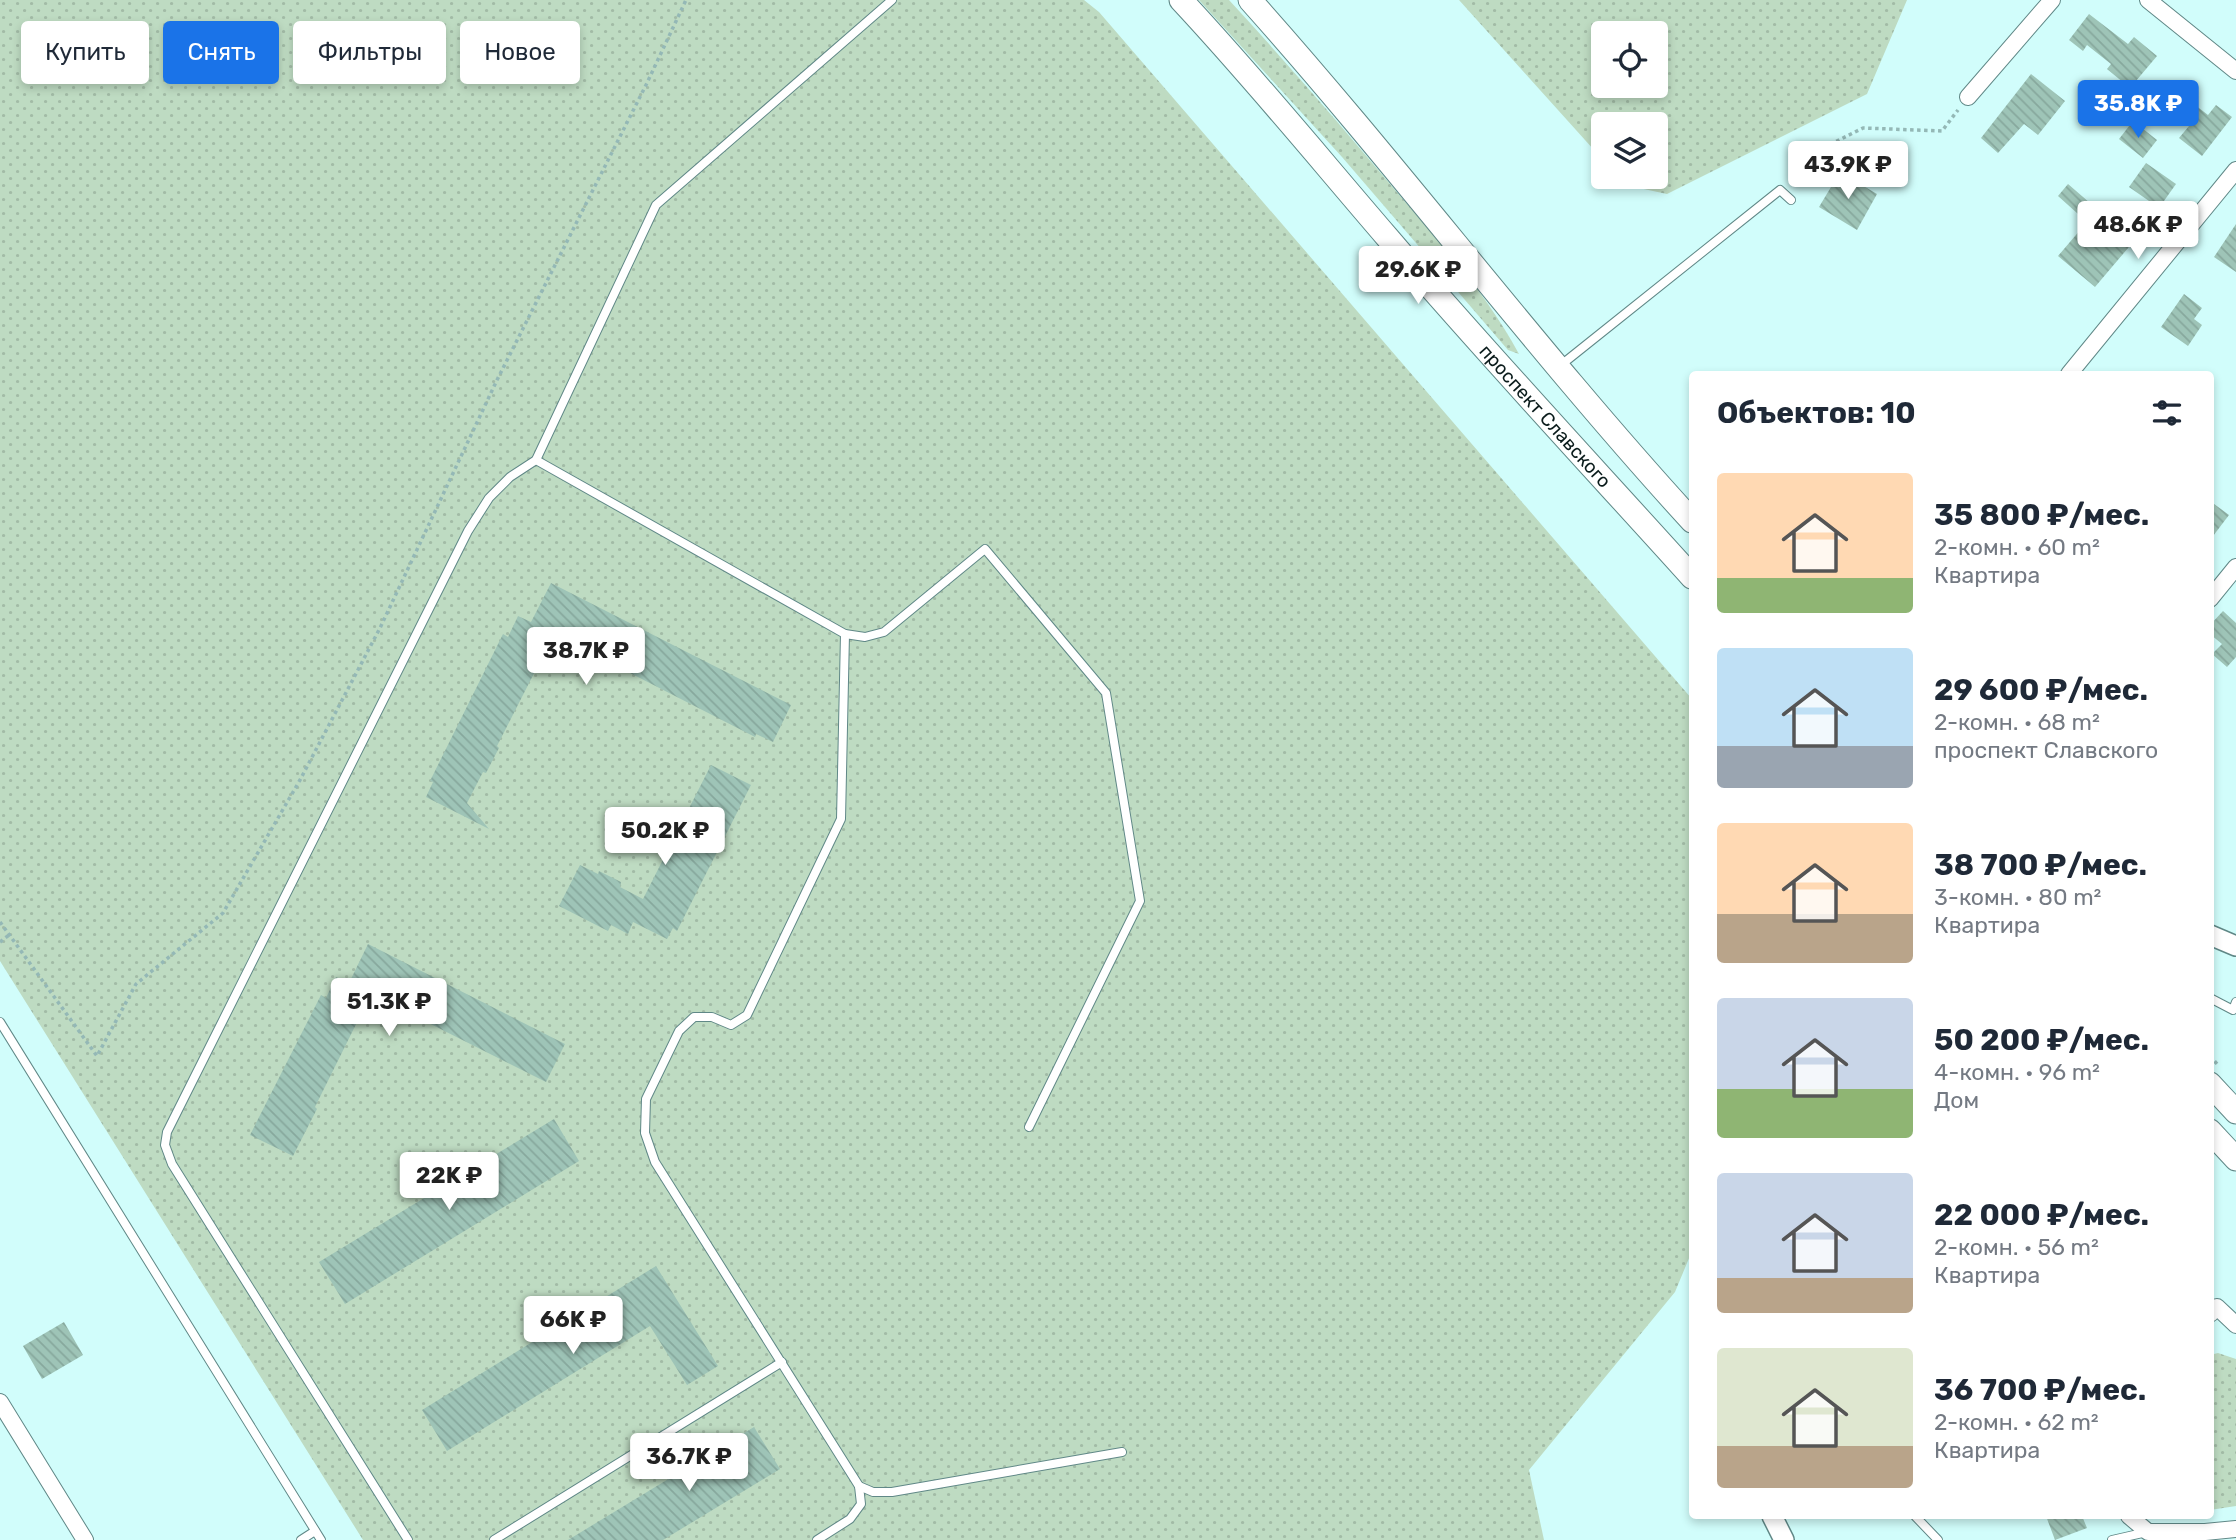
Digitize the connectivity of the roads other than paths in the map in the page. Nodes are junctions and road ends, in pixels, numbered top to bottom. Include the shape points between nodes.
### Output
1 (892, 0) edge
2 (1181, 0) edge
3 (1250, 0) edge
4 (2052, 0) edge
5 (2148, 0) edge
6 (2236, 71) edge
7 (1968, 97) road end
8 (2236, 170) edge
9 (1791, 200) dead end
10 (1559, 367) junction
11 (2071, 371) edge
12 (536, 460) junction
13 (1689, 518) edge
14 (2236, 566) edge
15 (1689, 574) edge
16 (2214, 594) edge
17 (845, 634) junction
18 (2214, 937) edge
19 (2236, 947) edge
20 (2214, 1000) edge
21 (2236, 1003) edge
22 (0, 1023) edge
23 (2214, 1088) edge
24 (2236, 1112) edge
25 (1029, 1127) dead end
26 (2214, 1136) edge
27 (2214, 1148) edge
28 (2236, 1160) edge
29 (2214, 1308) edge
30 (2236, 1325) edge
31 (782, 1362) junction
32 (0, 1402) edge
33 (1122, 1452) dead end
34 (859, 1486) junction
35 (1774, 1519) edge
36 (1918, 1519) edge
37 (2133, 1519) edge
38 (2236, 1529) edge
39 (315, 1531) junction
40 (2148, 1532) junction
41 (85, 1540) edge
42 (301, 1540) edge
43 (321, 1540) edge
44 (408, 1540) edge
45 (494, 1540) edge
46 (817, 1540) edge
47 (1784, 1540) edge
48 (1938, 1540) edge
49 (2112, 1540) edge

1 - 12 lane via 656,205
2 - 15 main road, проспект Славского via 1242,64 1387,238
3 - 10 main road, проспект Славского
4 - 7 street
5 - 6 street
8 - 11 street
9 - 10 lane via 1780,190
10 - 13 main road, проспект Славского
12 - 17 lane
12 - 44 lane via 489,498 468,531 167,1132 165,1145 172,1164
14 - 16 street
17 - 25 lane via 865,637 884,632 985,550 1106,692 1140,901
17 - 31 lane via 841,819 747,1015 731,1025 712,1017 694,1017 679,1031 646,1098 645,1133 655,1162
18 - 19 street
20 - 21 lane via 2233,1010
22 - 39 lane
23 - 24 main road
26 - 28 main road
27 - 28 street
29 - 30 street
31 - 34 lane
31 - 45 lane
32 - 41 street
33 - 34 lane via 892,1492
34 - 46 lane via 860,1504 850,1519
35 - 47 street
36 - 48 lane
37 - 40 street
38 - 40 street
39 - 42 lane
39 - 43 lane
40 - 49 lane

